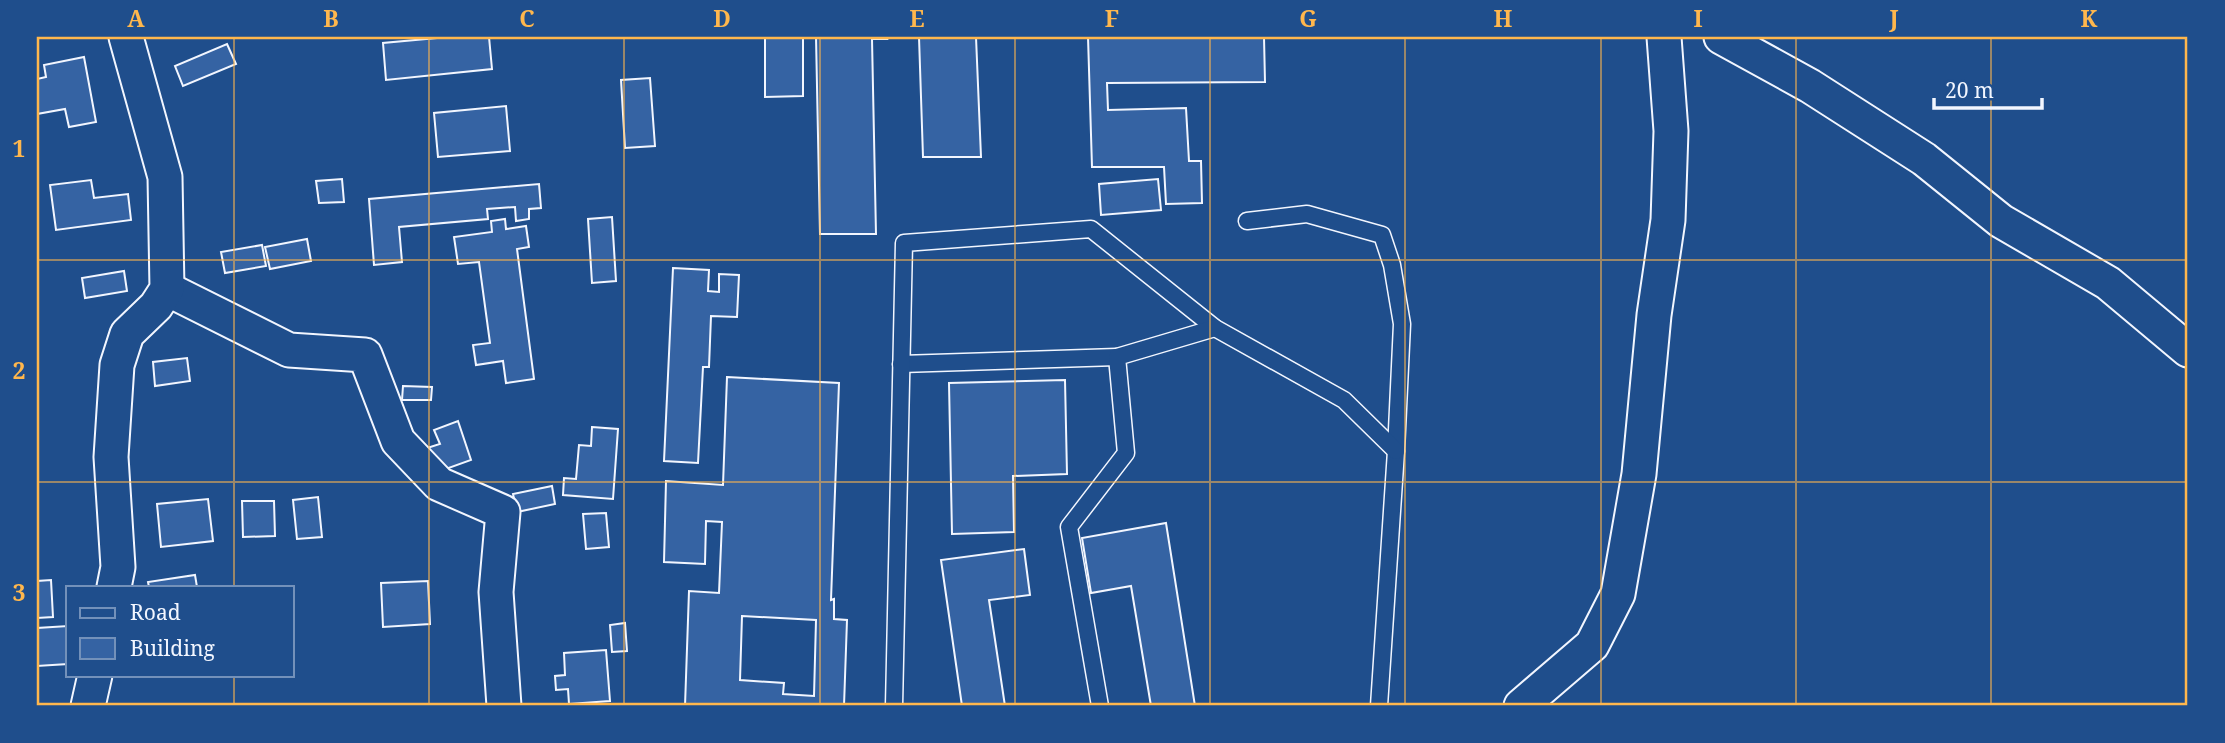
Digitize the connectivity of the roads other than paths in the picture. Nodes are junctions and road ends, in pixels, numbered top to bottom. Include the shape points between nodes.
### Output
1 (126, 37) edge
2 (1664, 37) edge
3 (1721, 37) edge
4 (1247, 221) dead end
5 (167, 289) junction
6 (1215, 328) junction
7 (2188, 350) edge
8 (1117, 357) junction
9 (901, 364) junction
10 (1396, 451) junction
11 (114, 586) edge
12 (95, 676) edge
13 (88, 706) edge
14 (504, 706) edge
15 (894, 706) edge
16 (1100, 706) edge
17 (1379, 706) edge
18 (1521, 706) edge

1 - 5 street via 165,177
2 - 18 street via 1671,131 1668,220 1639,474 1618,594 1592,645
3 - 7 street via 1810,86 1924,159 2001,221 2108,283
4 - 10 lane via 1307,214 1381,235 1392,265 1402,324
5 - 11 street via 127,334 117,365 111,457 118,567
5 - 14 street via 289,350 365,355 398,441 439,484 503,512 496,592
6 - 8 lane
6 - 9 lane via 1091,229 904,243
6 - 10 lane via 1344,400
8 - 9 lane
8 - 16 lane via 1126,453 1069,527
9 - 15 lane
10 - 17 lane
12 - 13 street

